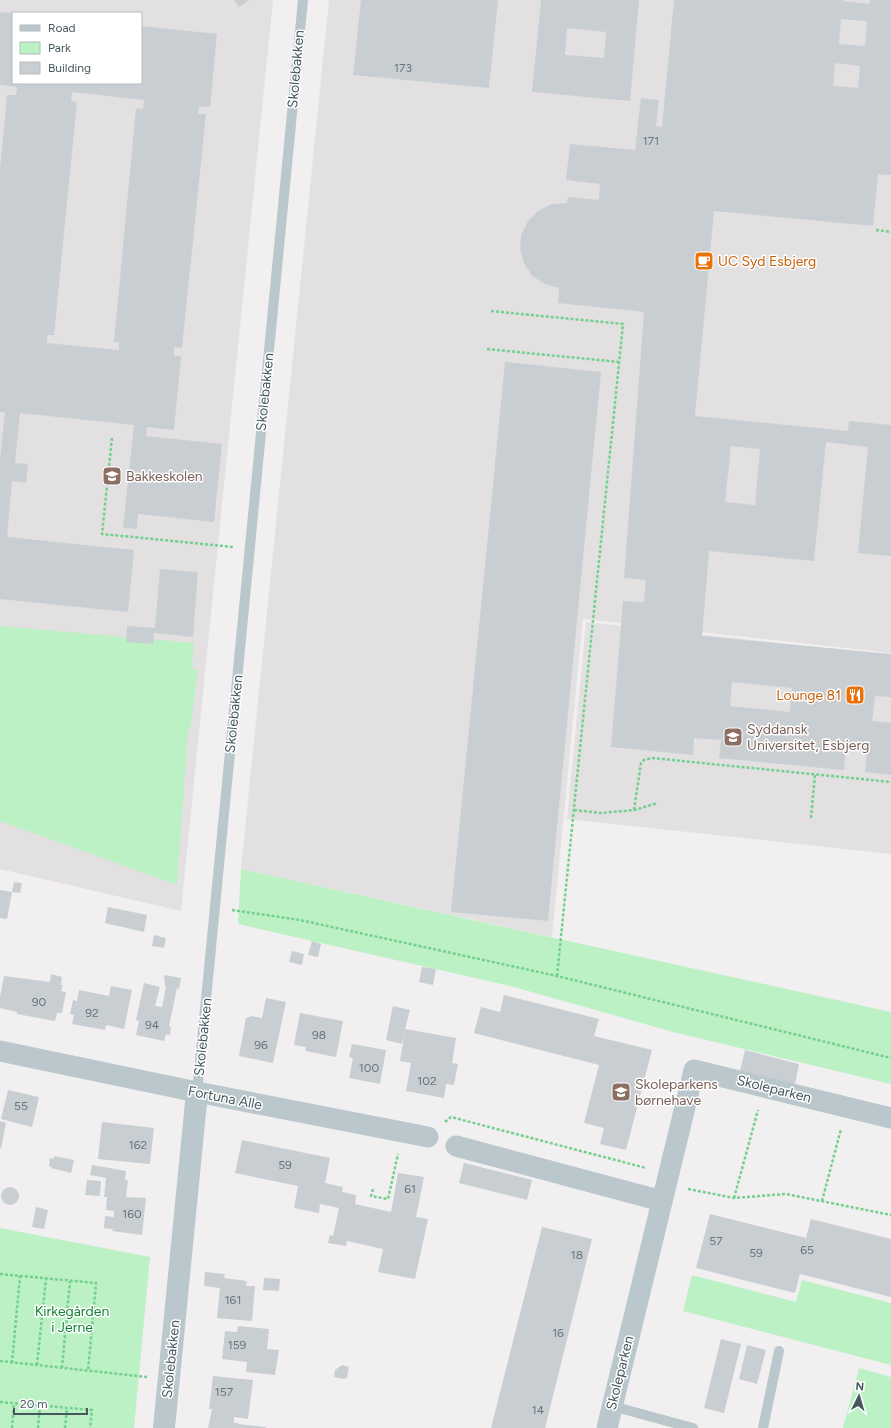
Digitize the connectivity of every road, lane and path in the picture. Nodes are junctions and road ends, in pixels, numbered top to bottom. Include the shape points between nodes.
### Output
1 (303, 0) edge
2 (876, 230) dead end
3 (891, 232) edge
4 (491, 311) dead end
5 (488, 349) dead end
6 (619, 362) junction
7 (112, 438) dead end
8 (250, 549) junction
9 (815, 774) junction
10 (891, 782) edge
11 (658, 803) dead end
12 (574, 810) junction
13 (634, 810) junction
14 (811, 818) dead end
15 (215, 908) junction
16 (557, 976) junction
17 (0, 1051) edge
18 (891, 1058) edge
19 (765, 1087) junction
20 (198, 1092) junction
21 (847, 1108) junction
22 (891, 1118) edge
23 (402, 1132) junction
24 (428, 1137) joint
25 (456, 1146) dead end
26 (666, 1186) junction
27 (373, 1189) dead end
28 (734, 1198) junction
29 (822, 1201) junction
30 (891, 1215) edge
31 (0, 1274) edge
32 (20, 1276) junction
33 (46, 1278) junction
34 (70, 1281) junction
35 (779, 1351) dead end
36 (0, 1361) edge
37 (12, 1363) junction
38 (37, 1365) junction
39 (62, 1368) junction
40 (88, 1371) junction
41 (169, 1379) junction
42 (0, 1402) edge
43 (14, 1403) junction
44 (40, 1406) junction
45 (612, 1406) junction
46 (67, 1408) junction
47 (12, 1428) edge
48 (38, 1428) edge
49 (65, 1428) edge
50 (90, 1428) edge
51 (164, 1428) edge
52 (607, 1428) edge
53 (693, 1428) edge
54 (763, 1428) edge

1 - 8 lane, Skolebakken
2 - 3 path
4 - 6 path via 623,324
5 - 6 path
6 - 12 path
7 - 8 path via 102,534
8 - 15 lane, Skolebakken
9 - 10 path
9 - 13 path via 648,758 641,763
9 - 14 path
11 - 13 path
12 - 13 path via 601,813
12 - 16 path
15 - 16 path via 300,920
15 - 20 lane, Skolebakken
16 - 18 path
17 - 20 street, Fortuna Alle
19 - 21 street, Skoleparken
19 - 26 street, Skoleparken via 694,1070
19 - 28 path
20 - 23 street, Fortuna Alle
20 - 41 street, Skolebakken
21 - 22 street, Skoleparken
21 - 29 path
23 - 24 street, Fortuna Alle
23 - 27 path via 388,1199 371,1196
24 - 26 path via 451,1117
25 - 26 street
26 - 28 path
26 - 45 street, Skoleparken
28 - 29 path via 786,1194
29 - 30 path
31 - 32 path
32 - 33 path
32 - 37 path
33 - 34 path
33 - 38 path
34 - 39 path
34 - 40 path via 96,1283
35 - 54 lane
36 - 37 path
37 - 38 path
38 - 39 path
39 - 40 path
40 - 41 path
41 - 51 street, Skolebakken
42 - 43 path
43 - 44 path
43 - 47 path
44 - 46 path
44 - 48 path
45 - 52 street, Skoleparken
45 - 53 lane
46 - 49 path
46 - 50 path via 92,1410

